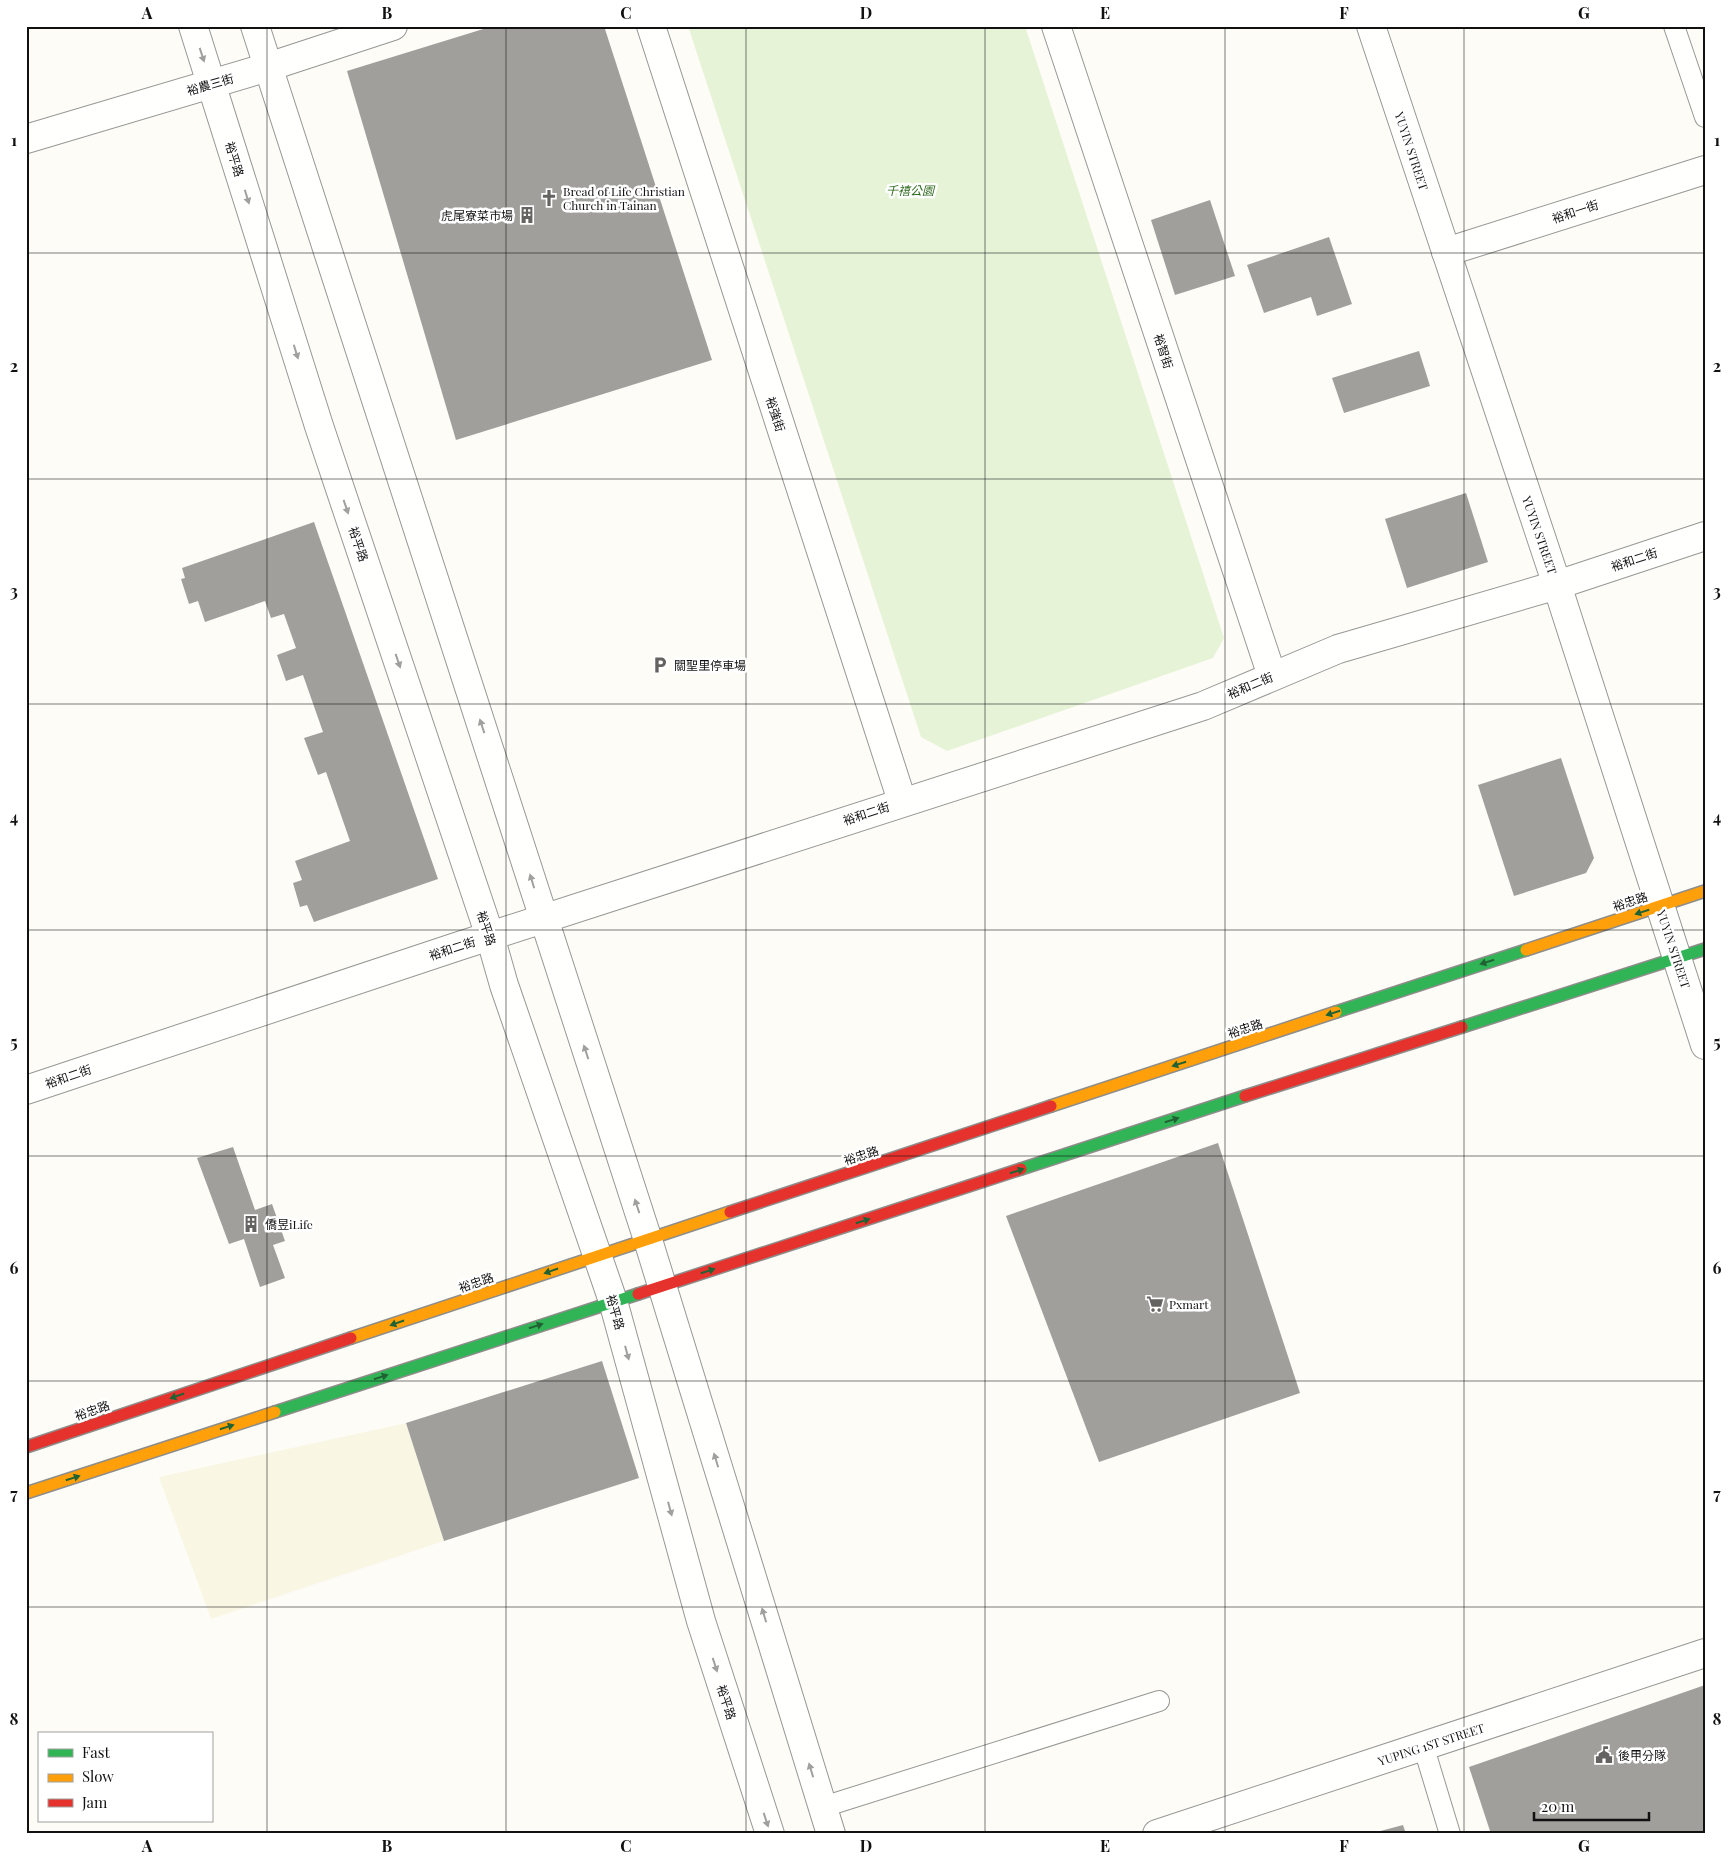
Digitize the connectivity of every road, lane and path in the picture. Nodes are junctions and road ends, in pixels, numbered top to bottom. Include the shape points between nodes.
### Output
1 (193, 26) edge
2 (255, 26) edge
3 (393, 26) edge
4 (651, 26) edge
5 (1056, 26) edge
6 (1371, 26) edge
7 (1674, 26) edge
8 (268, 67) junction
9 (212, 84) junction
10 (1705, 117) edge
11 (26, 139) edge
12 (1705, 170) edge
13 (1446, 252) junction
14 (1705, 536) edge
15 (1557, 585) junction
16 (1272, 676) junction
17 (902, 801) junction
18 (1705, 891) edge
19 (1660, 906) junction
20 (543, 918) junction
21 (490, 936) junction
22 (1705, 949) edge
23 (1677, 959) junction
24 (1705, 1045) edge
25 (26, 1090) edge
26 (648, 1240) junction
27 (598, 1256) junction
28 (662, 1286) junction
29 (613, 1301) junction
30 (26, 1447) edge
31 (26, 1493) edge
32 (1705, 1653) edge
33 (1159, 1701) dead end
34 (1423, 1745) junction
35 (823, 1807) junction
36 (1169, 1832) edge
37 (770, 1834) edge
38 (830, 1834) edge
39 (1450, 1834) edge

1 -> 9 street, 裕平路
2 - 8 street
3 - 8 street, 裕農三街
4 - 17 street, 裕強街
5 - 16 street, 裕智街
6 - 13 street, YUYIN STREET
7 - 10 lane
8 - 9 street, 裕農三街
20 -> 8 street
9 - 11 street, 裕農三街
9 -> 21 street, 裕平路 via 319,426
12 - 13 street, 裕和一街
13 - 15 street, YUYIN STREET
14 - 15 street, 裕和二街
15 - 16 street, 裕和二街 via 1338,649
15 - 19 street, YUYIN STREET
16 - 17 street, 裕和二街 via 1202,706
17 - 20 street, 裕和二街
18 - 19 street, 裕忠路
19 - 23 street, YUYIN STREET
19 -> 26 street, 裕忠路
20 - 21 street, 裕和二街
26 -> 20 street
21 - 25 street, 裕和二街
21 - 27 street, 裕平路
22 - 23 street
23 - 24 street, YUYIN STREET
28 -> 23 street
26 - 27 street, 裕忠路
26 - 28 street
27 - 29 street, 裕平路
27 -> 30 street, 裕忠路
28 - 29 street
35 -> 28 street
31 -> 29 street
29 -> 37 street, 裕平路 via 701,1621
32 - 34 street, YUPING 1ST STREET
33 - 35 lane
34 - 36 street, YUPING 1ST STREET
34 - 39 lane
35 - 38 street

